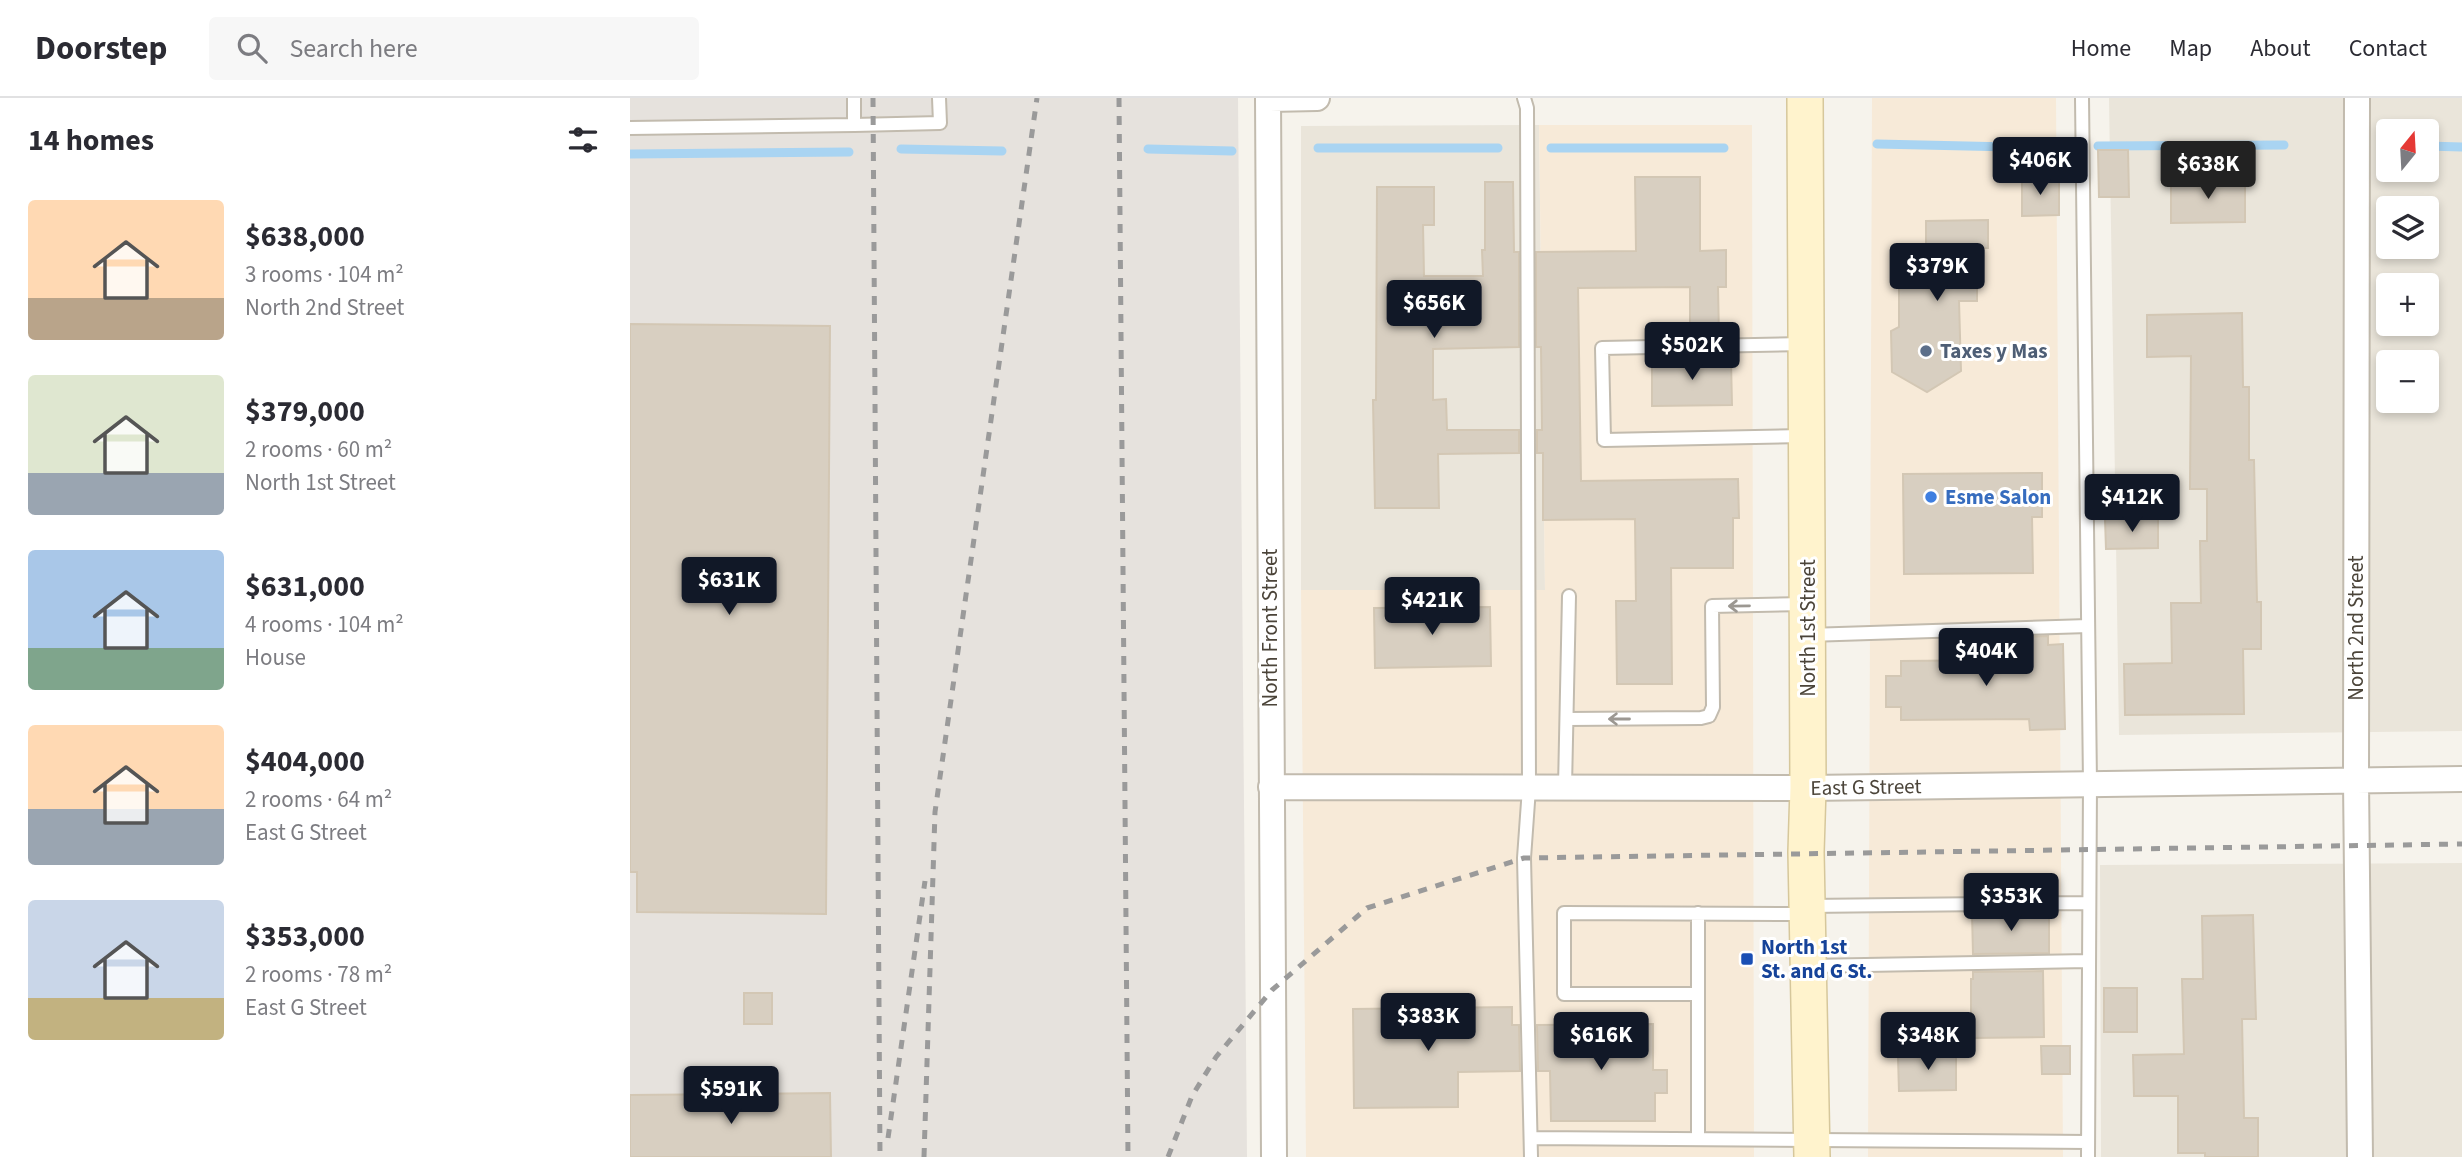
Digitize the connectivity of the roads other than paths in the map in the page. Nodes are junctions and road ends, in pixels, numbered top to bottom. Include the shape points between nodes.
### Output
1 (854, 98) edge
2 (940, 98) edge
3 (1268, 98) edge
4 (1317, 98) edge
5 (1524, 98) edge
6 (1805, 98) edge
7 (2082, 98) edge
8 (2357, 98) edge
9 (854, 125) junction
10 (630, 128) edge
11 (1806, 344) junction
12 (1807, 436) junction
13 (1569, 596) dead end
14 (1807, 620) junction
15 (2088, 626) junction
16 (1567, 719) junction
17 (2462, 779) edge
18 (2356, 781) junction
19 (2090, 785) junction
20 (1271, 787) junction
21 (1529, 788) junction
22 (1565, 788) junction
23 (1808, 788) junction
24 (2088, 903) junction
25 (1807, 910) junction
26 (1698, 914) junction
27 (2088, 961) junction
28 (1808, 966) junction
29 (1698, 994) junction
30 (1531, 1138) junction
31 (1698, 1139) junction
32 (2088, 1142) junction
33 (1811, 1148) edge
34 (1274, 1157) edge
35 (1531, 1157) edge
36 (2088, 1157) edge
37 (2360, 1157) edge

1 - 9 lane
2 - 9 lane via 940,123
3 - 4 street
3 - 20 street, North Front Street
5 - 21 lane
6 - 11 main road, North 1st Street
7 - 15 lane
8 - 18 street, North 2nd Street
9 - 10 lane
11 - 12 main road, North 1st Street
11 - 12 lane via 1602,348 1604,440
12 - 14 main road, North 1st Street
13 - 16 lane
14 - 15 lane
14 -> 16 lane via 1712,606 1713,708 1709,716
14 - 23 main road, North 1st Street
15 - 19 lane
16 - 22 lane
17 - 18 street, East G Street
18 - 19 street, East G Street
18 - 37 street, North 2nd Street
19 - 23 street, East G Street
19 - 24 lane
20 - 21 street, East G Street
20 - 34 street, North Front Street
21 - 22 street, East G Street
21 - 30 lane via 1524,858
22 - 23 street, East G Street
23 - 25 main road, North 1st Street
24 - 25 lane
24 - 27 lane
25 - 26 lane
25 - 28 main road, North 1st Street
26 - 29 lane
26 - 29 lane via 1564,914 1564,994
27 - 28 lane
27 - 32 lane
28 - 33 main road, North 1st Street
29 - 31 lane
30 - 31 lane
30 - 35 lane
31 - 33 lane
32 - 33 lane
32 - 36 lane

